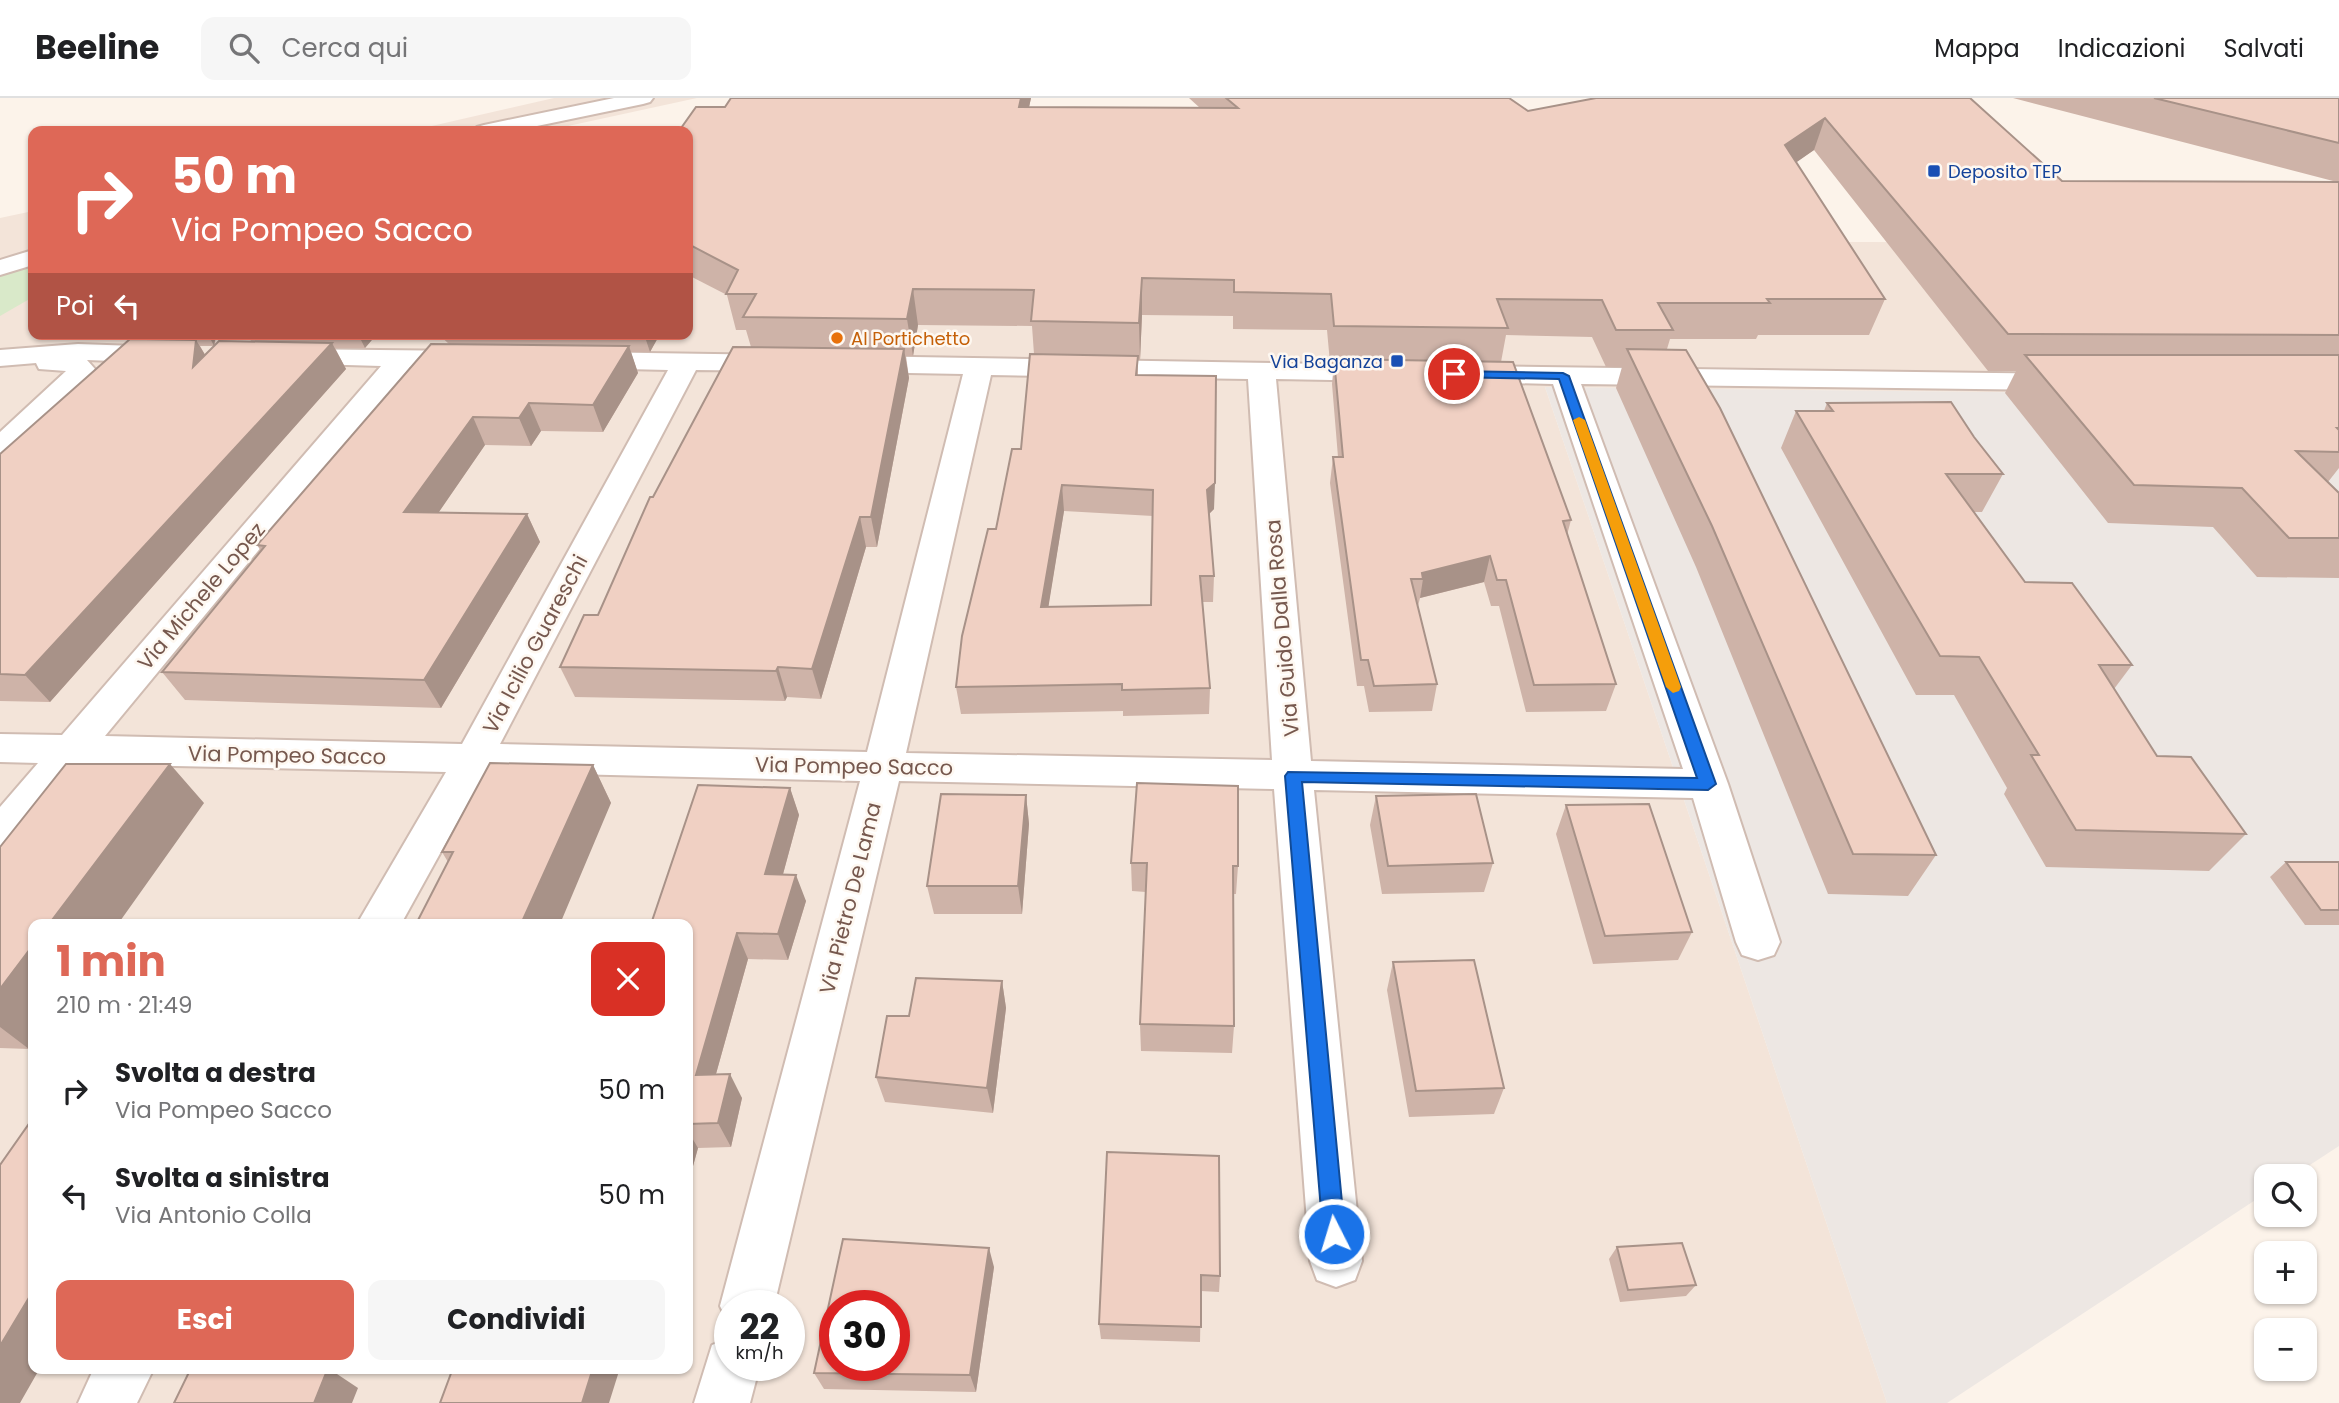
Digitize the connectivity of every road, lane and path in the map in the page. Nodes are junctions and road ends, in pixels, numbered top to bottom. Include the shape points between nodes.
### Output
1 (643, 98) edge
2 (508, 126) edge
3 (0, 348) edge
4 (129, 355) junction
5 (184, 355) edge
6 (266, 356) edge
7 (0, 358) edge
8 (54, 358) junction
9 (403, 358) junction
10 (497, 359) edge
11 (551, 360) edge
12 (686, 362) junction
13 (798, 363) edge
14 (825, 364) edge
15 (979, 366) junction
16 (0, 369) edge
17 (1261, 371) junction
18 (1563, 376) junction
19 (78, 377) junction
20 (2095, 382) edge
21 (0, 448) edge
22 (0, 748) edge
23 (71, 750) junction
24 (473, 759) junction
25 (883, 767) junction
26 (1293, 776) junction
27 (1708, 784) junction
28 (0, 835) edge
29 (382, 919) edge
30 (1758, 942) dead end
31 (1336, 1261) dead end
32 (751, 1290) edge
33 (123, 1374) edge
34 (728, 1381) edge
35 (106, 1403) edge
36 (722, 1403) edge

1 - 2 street
3 - 8 street
4 - 5 street
4 - 8 street
4 - 19 street via 102,361
6 - 9 street
7 - 8 street
8 - 16 street
8 - 19 street via 78,365
9 - 10 street
9 - 23 street, Via Michele Lopez
11 - 12 street
12 - 13 street
12 - 24 street, Via Icilio Guareschi
14 - 15 street
15 - 17 street
15 - 25 street, Via Pietro De Lama
17 - 18 street
17 - 26 street, Via Guido Dalla Rosa
18 - 20 street
18 - 27 street
19 - 21 street
22 - 23 street, Via Pompeo Sacco
23 - 24 street, Via Pompeo Sacco
23 - 28 street, Via Michele Lopez
24 - 25 street, Via Pompeo Sacco
24 - 29 street, Via Icilio Guareschi
25 - 26 street, Via Pompeo Sacco
25 - 32 street, Via Pietro De Lama
26 - 27 street, Via Pompeo Sacco
26 - 31 street, Via Guido Dalla Rosa
27 - 30 street
33 - 35 street
34 - 36 street

